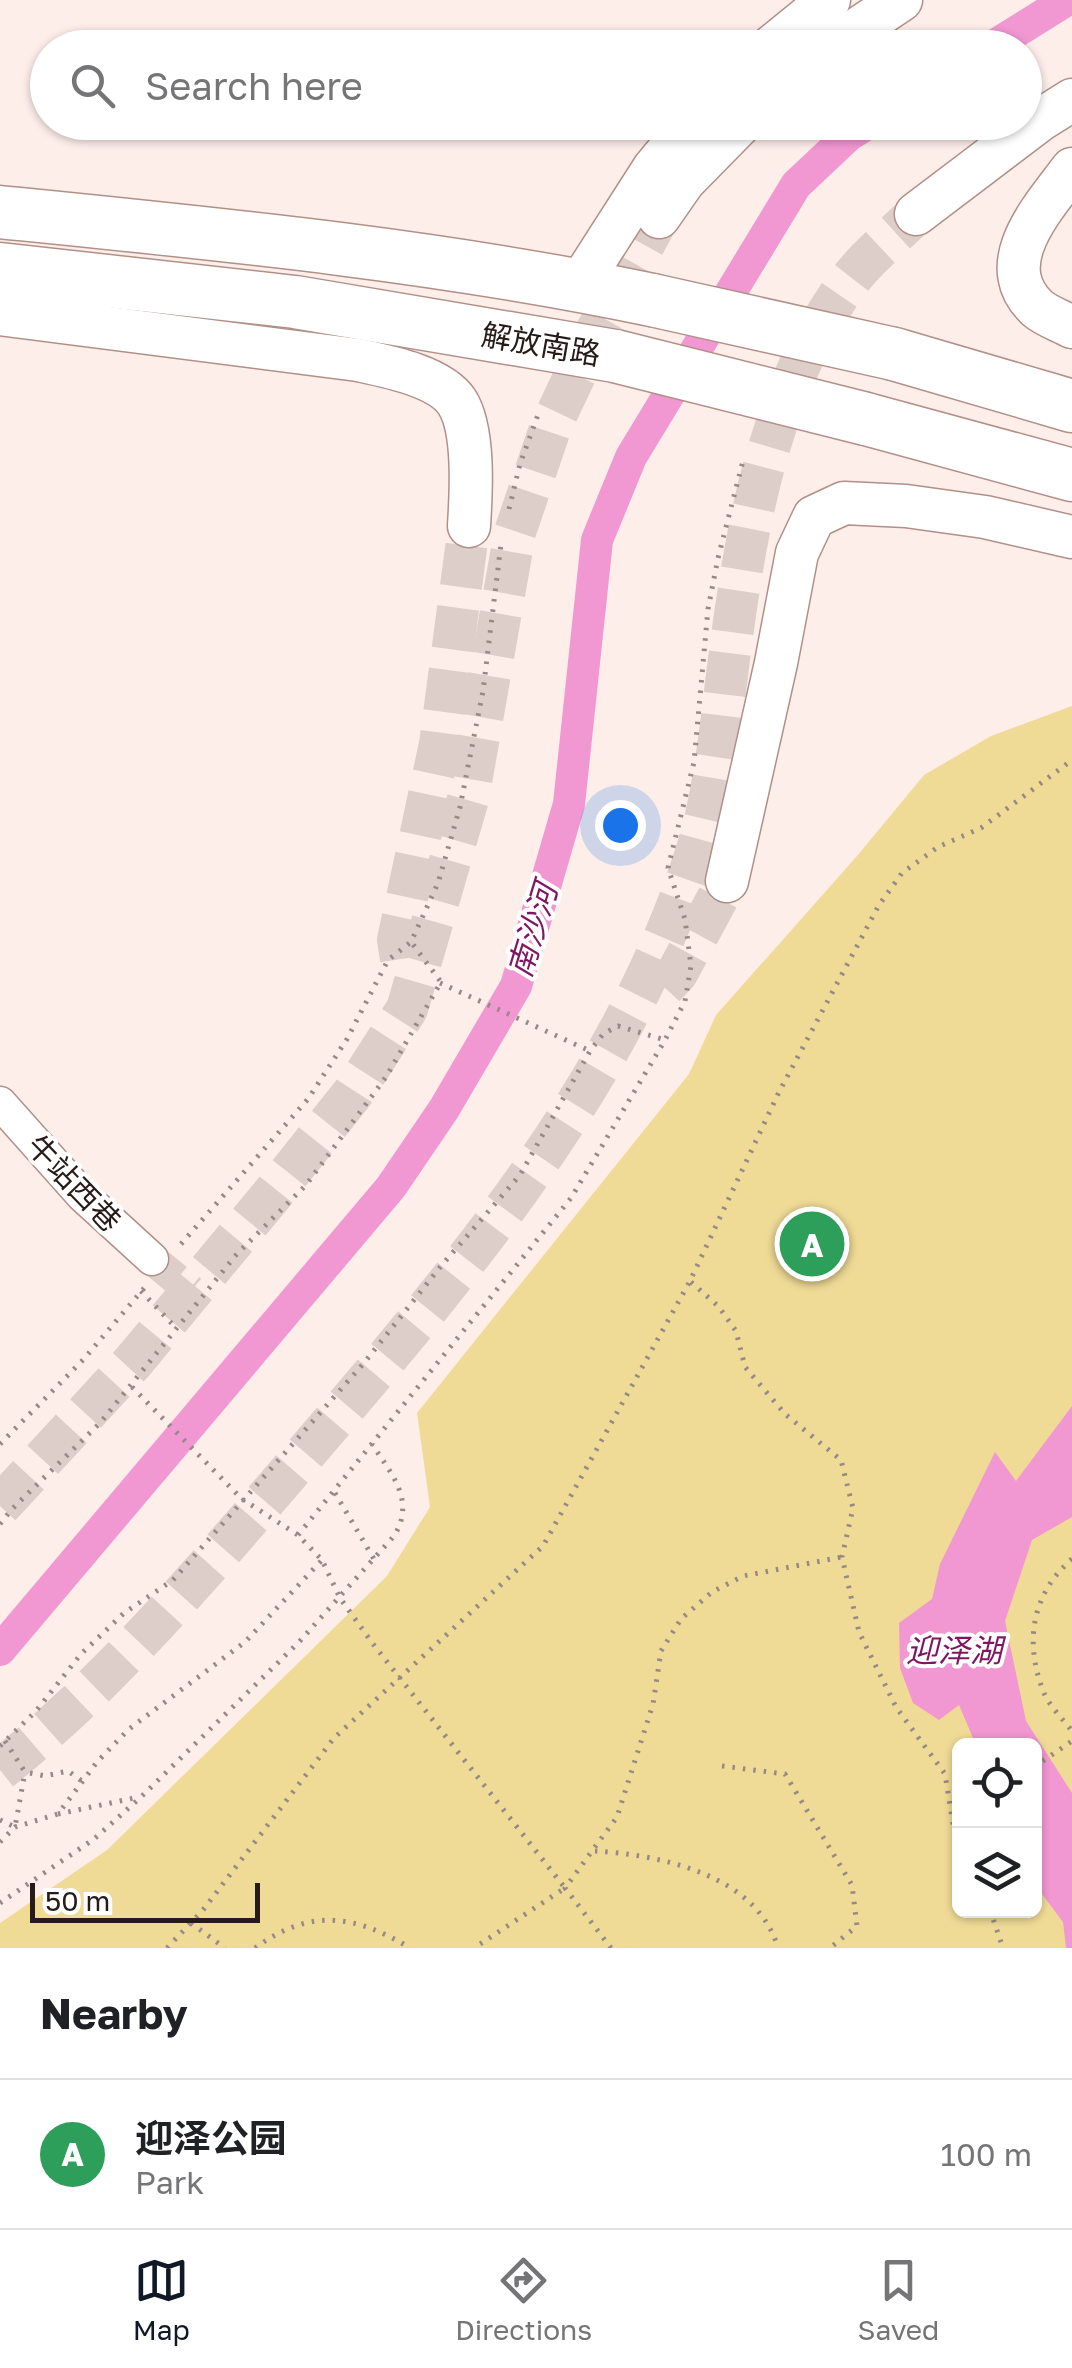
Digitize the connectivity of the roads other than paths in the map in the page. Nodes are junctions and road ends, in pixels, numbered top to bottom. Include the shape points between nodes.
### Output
1 (830, 0) edge
2 (900, 0) edge
3 (792, 30) edge
4 (855, 30) edge
5 (1072, 100) edge
6 (1042, 119) edge
7 (677, 140) edge
8 (724, 140) edge
9 (1014, 140) edge
10 (1072, 168) edge
11 (0, 212) edge
12 (916, 214) tunnel mouth
13 (659, 217) tunnel mouth
14 (0, 268) edge
15 (579, 285) junction
16 (0, 314) edge
17 (1072, 326) edge
18 (1072, 406) edge
19 (1072, 476) edge
20 (493, 526) tunnel mouth
21 (1072, 538) edge
22 (726, 881) tunnel mouth
23 (0, 1103) edge
24 (161, 1261) tunnel mouth

1 - 3 street
2 - 4 street
5 - 6 street
7 - 15 street
8 - 13 street
9 - 12 street
10 - 17 street via 1018,253 1023,287 1038,308
11 - 15 main road via 303,242
14 - 19 main road, 解放南路, bridge via 295,302 615,356
15 - 18 main road, bridge via 894,354
16 - 20 street via 398,368 457,402 472,473
21 - 22 street via 906,506 844,503 814,517 797,553
23 - 24 street, 牛站西巷 via 83,1196

